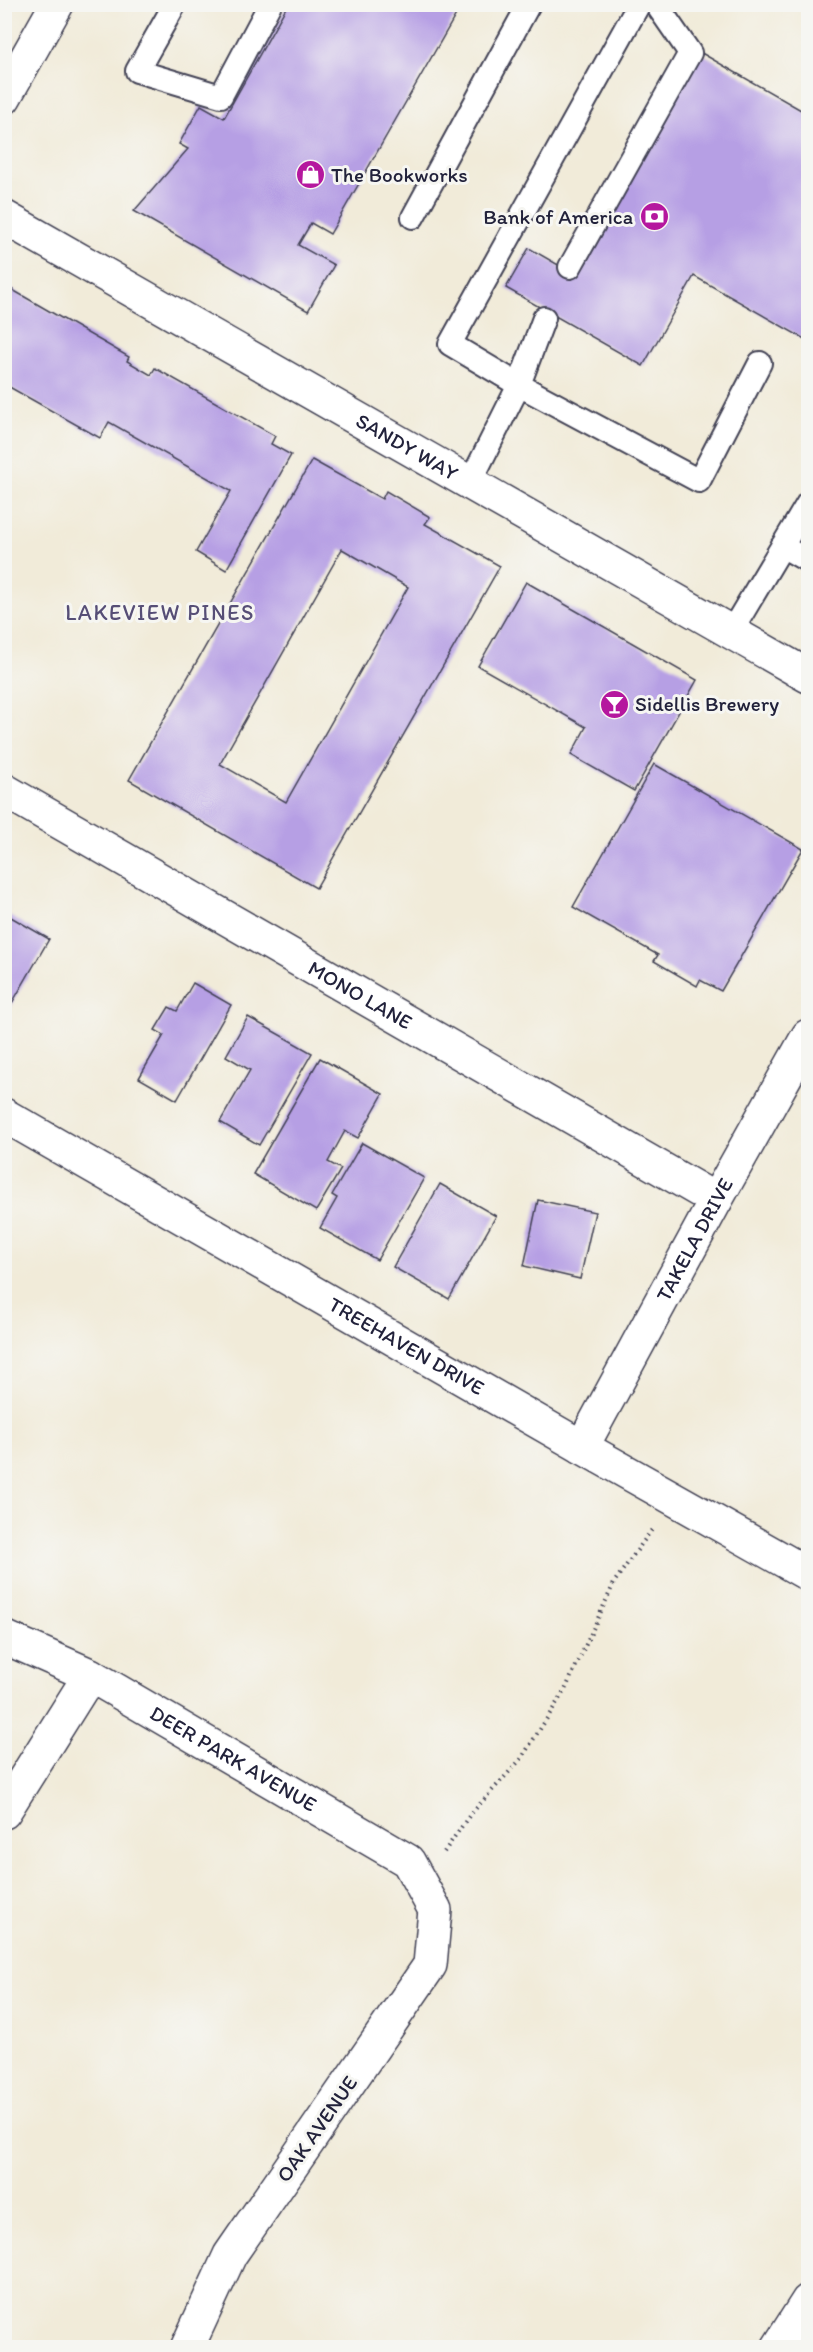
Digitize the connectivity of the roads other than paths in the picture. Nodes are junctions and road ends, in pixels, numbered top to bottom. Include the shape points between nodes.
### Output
1 (57, 4) edge
2 (175, 4) edge
3 (270, 4) edge
4 (529, 4) edge
5 (639, 4) edge
6 (656, 4) edge
7 (4, 98) edge
8 (4, 217) edge
9 (413, 217) dead end
10 (570, 267) dead end
11 (544, 318) dead end
12 (759, 363) dead end
13 (519, 385) junction
14 (470, 483) junction
15 (808, 503) edge
16 (782, 546) junction
17 (808, 561) edge
18 (731, 632) junction
19 (808, 676) edge
20 (4, 789) edge
21 (808, 1036) edge
22 (4, 1115) edge
23 (716, 1200) junction
24 (582, 1447) junction
25 (808, 1574) edge
26 (4, 1637) edge
27 (90, 1675) junction
28 (4, 1812) edge
29 (428, 1898) joint
30 (808, 2301) edge
31 (187, 2348) edge
32 (778, 2348) edge

1 - 7 street
2 - 3 lane via 137,72 221,96
4 - 9 lane
5 - 13 lane via 450,344
6 - 10 lane via 690,53
8 - 14 street, SANDY WAY
11 - 13 lane
12 - 13 lane via 699,481
13 - 14 lane
14 - 18 street, SANDY WAY
15 - 16 lane
16 - 17 lane
16 - 18 lane
18 - 19 street, SANDY WAY
20 - 23 street, MONO LANE
21 - 23 street, TAKELA DRIVE
22 - 24 street, TREEHAVEN DRIVE
23 - 24 street, TAKELA DRIVE
24 - 25 street, TREEHAVEN DRIVE
26 - 27 street, DEER PARK AVENUE
27 - 28 street
27 - 29 street, DEER PARK AVENUE via 408,1861
29 - 31 street, OAK AVENUE via 430,1965 230,2255
30 - 32 street

